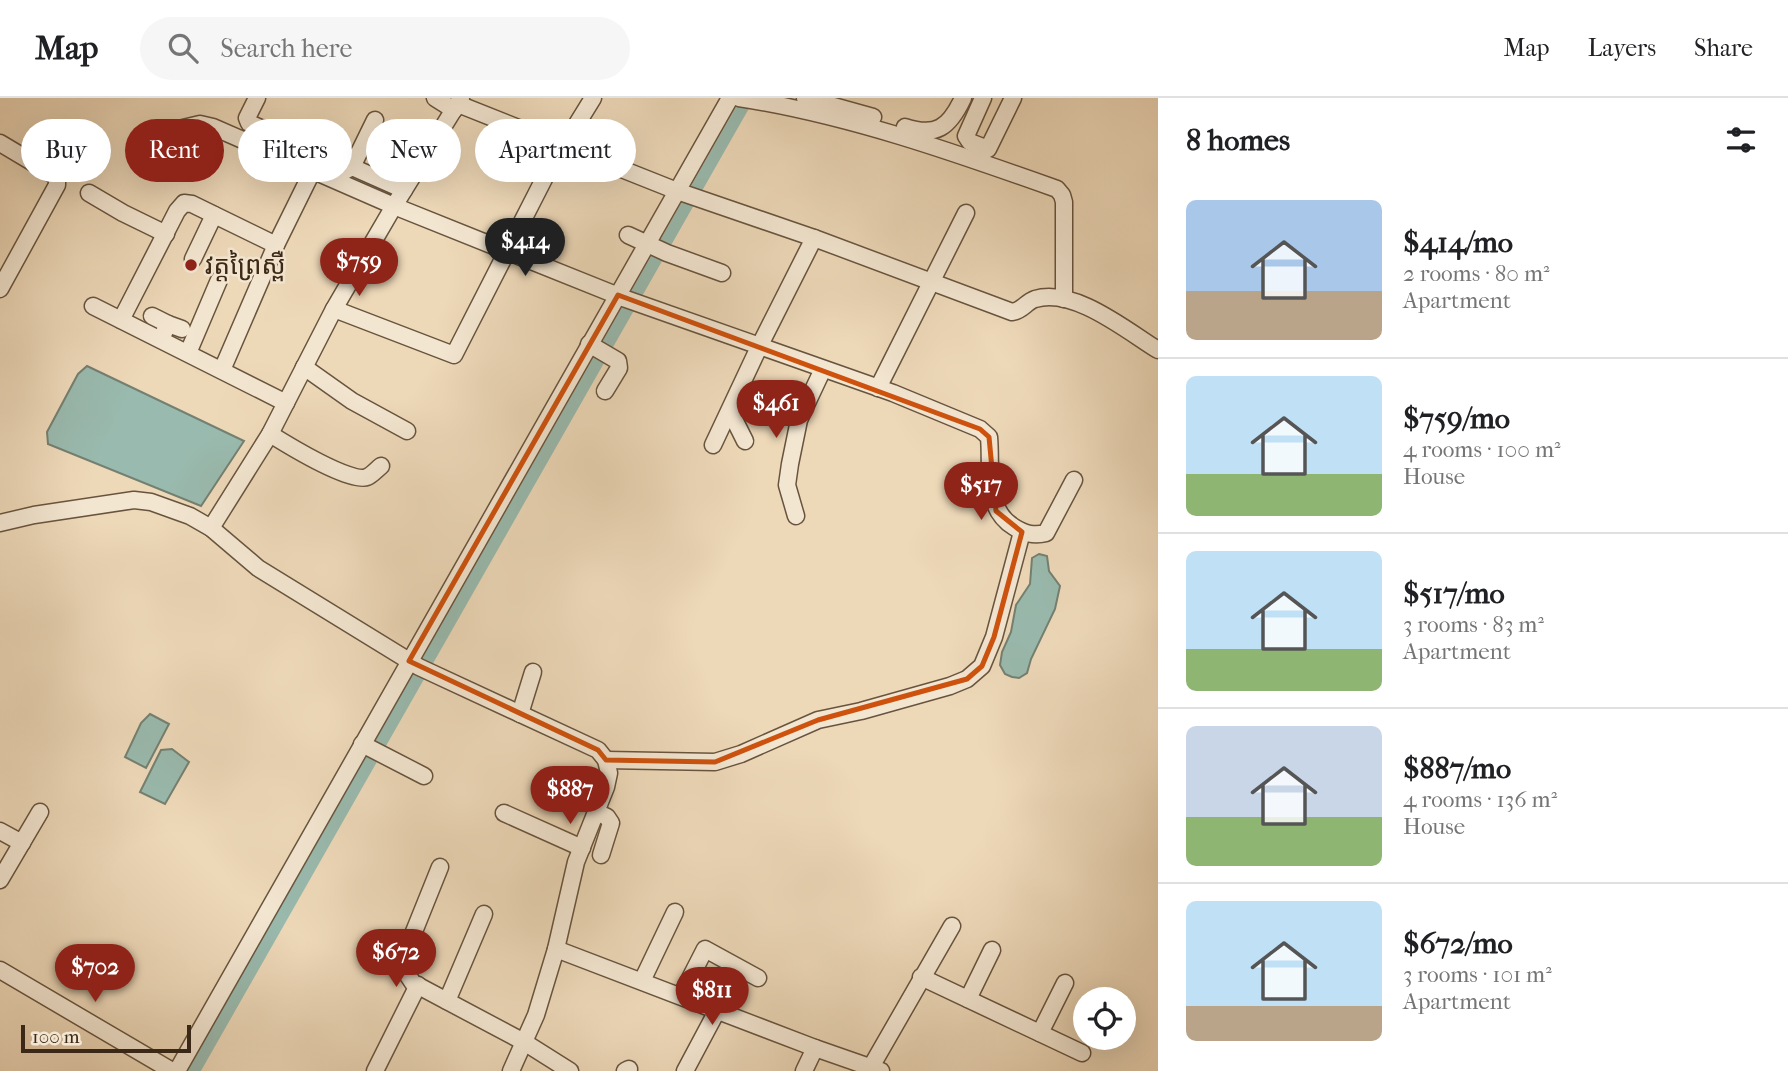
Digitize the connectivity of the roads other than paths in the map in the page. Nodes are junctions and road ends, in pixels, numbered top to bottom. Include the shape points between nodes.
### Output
1 (257, 98) edge
2 (435, 98) edge
3 (593, 98) edge
4 (730, 98) edge
5 (805, 98) edge
6 (963, 98) edge
7 (982, 98) edge
8 (1013, 98) edge
9 (744, 99) edge
10 (458, 104) edge
11 (247, 119) edge
12 (494, 119) edge
13 (580, 119) edge
14 (366, 138) edge
15 (0, 143) edge
16 (352, 167) joint
17 (636, 175) edge
18 (307, 182) edge
19 (337, 182) edge
20 (543, 182) edge
21 (404, 190) junction
22 (89, 193) dead end
23 (687, 195) junction
24 (394, 206) junction
25 (965, 213) dead end
26 (214, 215) junction
27 (166, 234) junction
28 (628, 235) dead end
29 (814, 239) junction
30 (276, 245) junction
31 (656, 248) junction
32 (507, 251) junction
33 (193, 259) dead end
34 (722, 273) dead end
35 (219, 280) dead end
36 (930, 282) junction
37 (0, 289) edge
38 (627, 299) junction
39 (1064, 299) junction
40 (93, 306) dead end
41 (334, 309) junction
42 (152, 316) dead end
43 (121, 320) junction
44 (161, 340) junction
45 (760, 345) junction
46 (599, 349) junction
47 (1158, 350) edge
48 (188, 353) junction
49 (304, 367) junction
50 (222, 369) junction
51 (823, 369) junction
52 (878, 388) junction
53 (606, 391) dead end
54 (286, 403) junction
55 (730, 411) junction
56 (407, 431) dead end
57 (270, 434) junction
58 (745, 441) dead end
59 (713, 445) dead end
60 (381, 466) dead end
61 (1074, 480) dead end
62 (796, 516) dead end
63 (0, 523) edge
64 (211, 528) junction
65 (1022, 532) junction
66 (419, 666) junction
67 (533, 672) dead end
68 (520, 714) junction
69 (371, 749) junction
70 (606, 760) junction
71 (424, 776) dead end
72 (596, 811) junction
73 (40, 812) dead end
74 (504, 813) dead end
75 (0, 831) edge
76 (22, 843) junction
77 (582, 848) junction
78 (601, 855) dead end
79 (440, 867) dead end
80 (0, 880) edge
81 (675, 912) dead end
82 (484, 914) dead end
83 (952, 926) dead end
84 (556, 949) junction
85 (992, 950) dead end
86 (0, 970) edge
87 (921, 977) junction
88 (758, 978) dead end
89 (642, 981) junction
90 (1065, 983) dead end
91 (418, 985) junction
92 (681, 996) junction
93 (968, 999) junction
94 (447, 1001) junction
95 (718, 1009) junction
96 (1040, 1034) junction
97 (524, 1042) junction
98 (815, 1048) junction
99 (1082, 1053) dead end
100 (876, 1069) edge
101 (174, 1071) edge
102 (375, 1071) edge
103 (510, 1071) edge
104 (570, 1071) edge
105 (685, 1071) edge
106 (804, 1071) edge

1 - 11 street
2 - 10 street
3 - 13 street
4 - 23 street
5 - 6 street via 923,133 943,126
7 - 8 street via 966,136 988,149
9 - 39 street via 903,137 1057,189 1064,202
10 - 12 street
10 - 21 street
14 - 16 street
15 - 37 street via 57,177 57,185
16 - 21 street
17 - 23 street
18 - 30 street
19 - 24 street
20 - 32 street
21 - 24 street
22 - 27 street
23 - 29 street
23 - 31 street
24 - 32 street
24 - 41 street
25 - 36 street
26 - 27 street via 184,203
26 - 30 street
26 - 33 street
27 - 43 street
28 - 31 street
29 - 36 street
29 - 45 street
30 - 50 street
31 - 34 street
31 - 38 street
32 - 38 street
32 - 41 street via 454,355
35 - 48 street
36 - 39 street via 1012,312 1035,299
36 - 52 street
38 - 45 street
38 - 46 street
39 - 47 street via 1096,311
40 - 43 street
41 - 49 street
42 - 44 street via 175,326
43 - 44 street
44 - 48 street
45 - 51 street
45 - 55 street
46 - 53 street via 618,361 619,368
46 - 66 street
48 - 50 street
49 - 54 street
49 - 56 street via 352,401
50 - 54 street
51 - 52 street
51 - 62 street via 799,420 790,464 787,485
52 - 65 street via 986,433 996,510
54 - 57 street
55 - 58 street
55 - 59 street
57 - 60 street via 357,478 367,477
57 - 64 street
61 - 65 street via 1045,533
63 - 64 street via 134,499 190,516
64 - 66 street via 258,568
65 - 70 street via 994,637 982,666 967,679 818,720 715,762
66 - 68 street
66 - 69 street
67 - 68 street
68 - 70 street via 598,750
69 - 71 street
69 - 101 street
70 - 72 street via 609,773
72 - 77 street
72 - 78 street via 611,823
73 - 76 street
74 - 77 street
75 - 76 street
76 - 80 street
77 - 84 street
79 - 91 street via 405,954 405,971
81 - 89 street
82 - 94 street
83 - 87 street
84 - 89 street
84 - 97 street
85 - 93 street
86 - 101 street
87 - 93 street
87 - 100 street
88 - 92 street via 705,949
89 - 92 street
90 - 96 street
91 - 94 street
91 - 102 street
92 - 95 street
93 - 96 street
94 - 97 street
95 - 98 street
95 - 105 street
96 - 99 street
97 - 103 street
97 - 104 street
98 - 100 street
98 - 106 street

